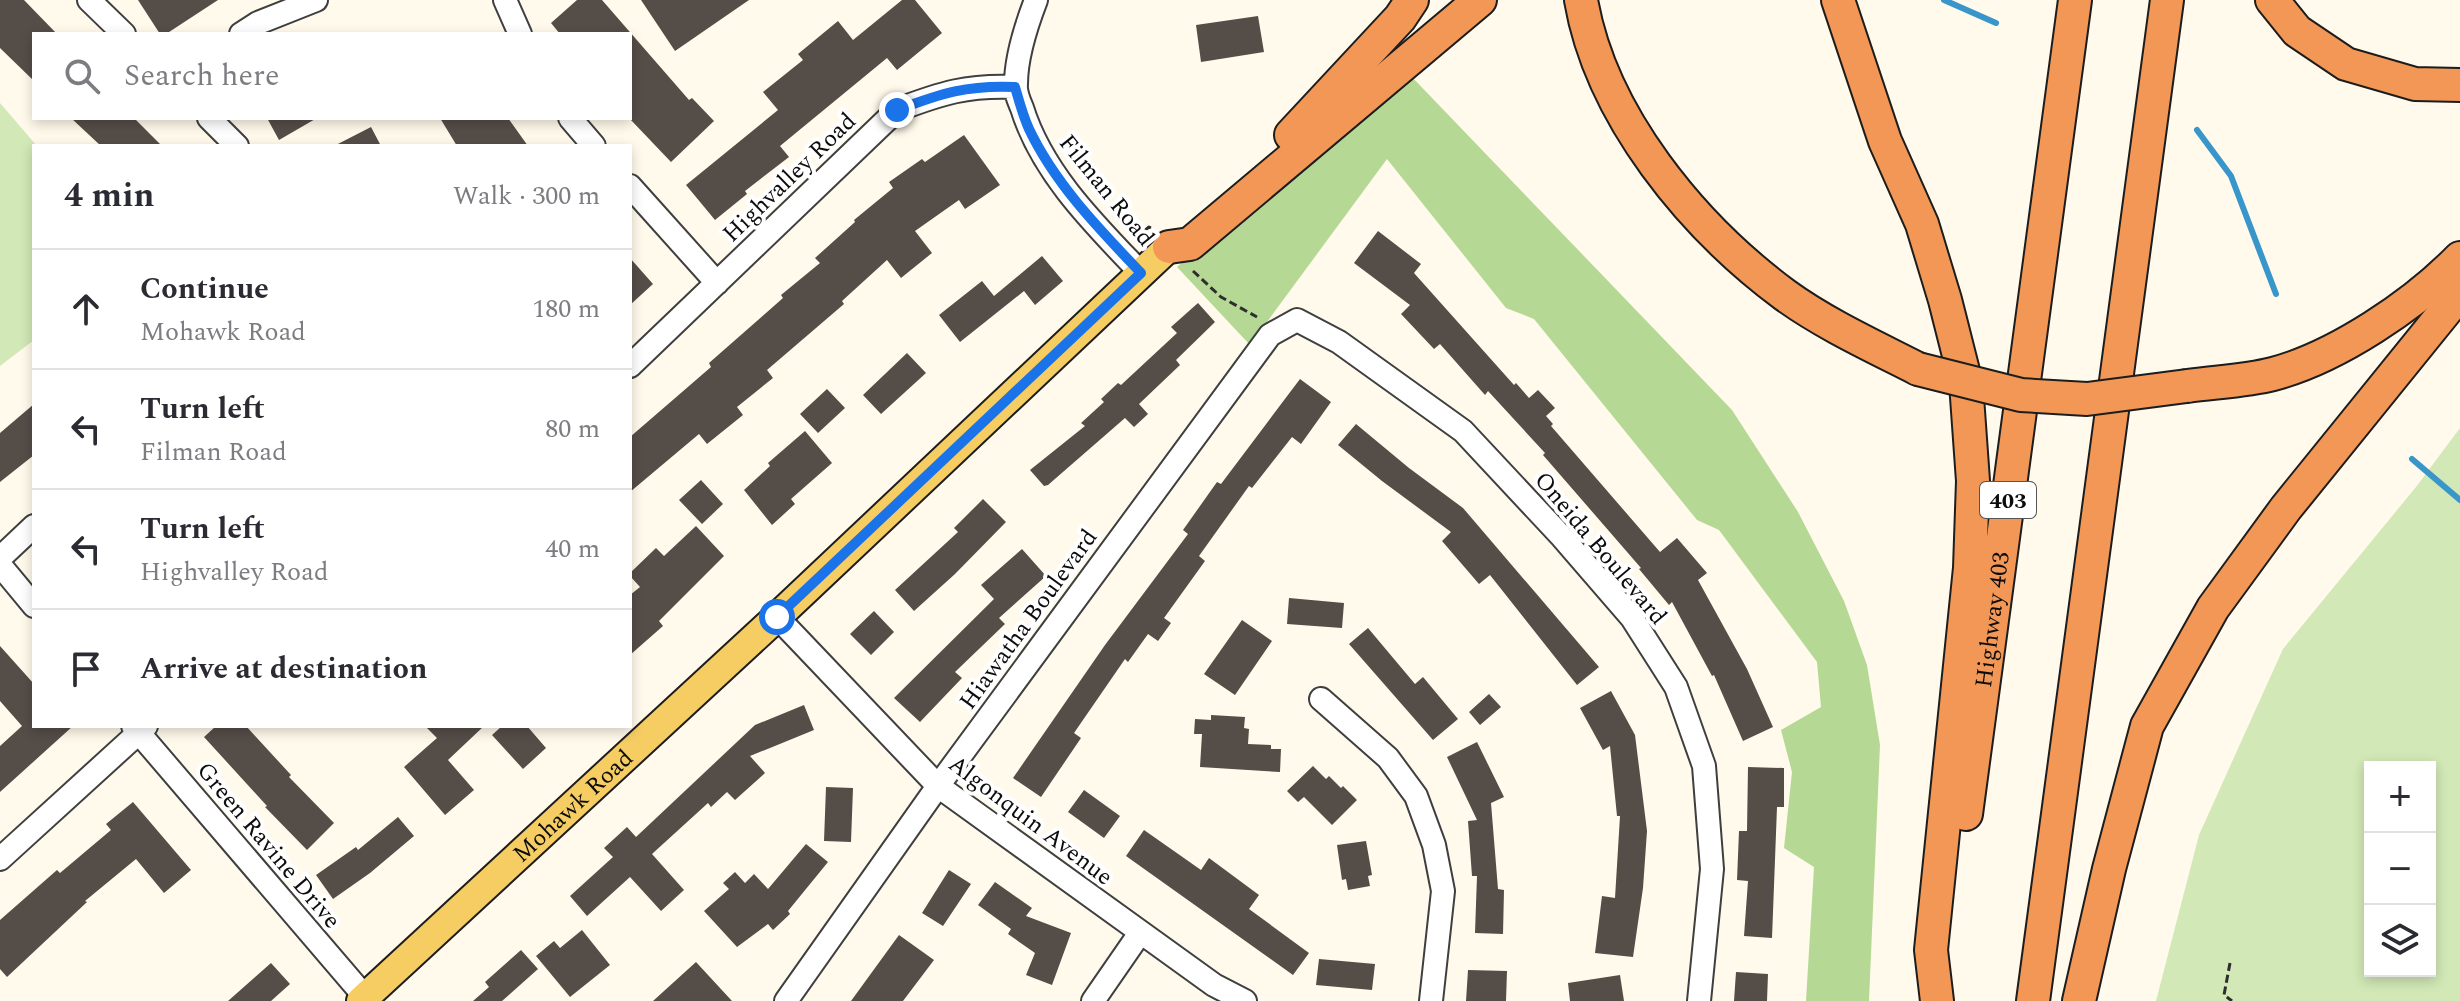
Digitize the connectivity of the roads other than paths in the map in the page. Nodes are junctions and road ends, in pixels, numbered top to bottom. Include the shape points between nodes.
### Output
1 (89, 0) edge
2 (316, 0) edge
3 (505, 0) edge
4 (1036, 0) edge
5 (1412, 0) edge
6 (1454, 0) edge
7 (1480, 0) edge
8 (1581, 0) edge
9 (1838, 0) edge
10 (2075, 0) edge
11 (2167, 0) edge
12 (2272, 0) edge
13 (122, 32) edge
14 (244, 32) edge
15 (519, 32) edge
16 (2460, 85) edge
17 (1015, 87) junction
18 (211, 120) edge
19 (572, 120) edge
20 (1291, 135) junction
21 (235, 144) edge
22 (592, 144) edge
23 (632, 188) edge
24 (1169, 247) junction
25 (2460, 258) edge
26 (1141, 273) junction
27 (717, 283) junction
28 (2460, 293) edge
29 (1270, 335) joint
30 (632, 364) edge
31 (32, 528) edge
32 (0, 558) edge
33 (0, 565) edge
34 (32, 604) edge
35 (777, 617) junction
36 (1321, 699) dead end
37 (139, 728) edge
38 (938, 786) junction
39 (0, 859) edge
40 (1140, 933) junction
41 (363, 999) edge
42 (786, 1001) edge
43 (1093, 1001) edge
44 (1245, 1001) edge
45 (1431, 1001) edge
46 (1699, 1001) edge
47 (1939, 1001) edge
48 (2033, 1001) edge
49 (2079, 1001) edge

1 - 13 street
2 - 14 street
3 - 15 street
4 - 17 street, Filman Road
5 - 20 highway
6 - 20 highway
7 - 24 highway via 1190,244
8 - 25 highway, bridge via 1602,73 1657,167 1687,205 1786,295 1918,369 2021,395 2087,399 2273,374 2352,342
9 - 47 highway via 1885,141 1922,224 1966,383 1973,481 1970,568 1931,950
10 - 47 highway, Highway 403 / 403
11 - 48 highway
12 - 16 highway via 2297,31 2346,64 2415,84
17 - 26 street, Filman Road via 1028,128 1051,168
17 - 27 street, Highvalley Road via 979,86 897,110
18 - 21 street
19 - 22 street
20 - 24 highway via 1178,230
23 - 27 street
24 - 26 main road, Mohawk Road
26 - 35 main road, Mohawk Road
27 - 30 street, Highvalley Road
28 - 49 highway via 2286,508 2213,608 2147,726
29 - 38 street, Hiawatha Boulevard
29 - 46 street, Oneida Boulevard via 1297,320 1339,342 1463,431 1632,618 1676,687 1704,766 1712,869
31 - 32 street
33 - 34 street
35 - 38 street, Algonquin Avenue
35 - 41 main road, Mohawk Road
36 - 45 street via 1388,758 1416,796 1434,845 1443,891
37 - 39 street
37 - 41 street, Green Ravine Drive
38 - 40 street, Algonquin Avenue
38 - 42 street, Hiawatha Boulevard
40 - 43 street
40 - 44 street, Algonquin Avenue

